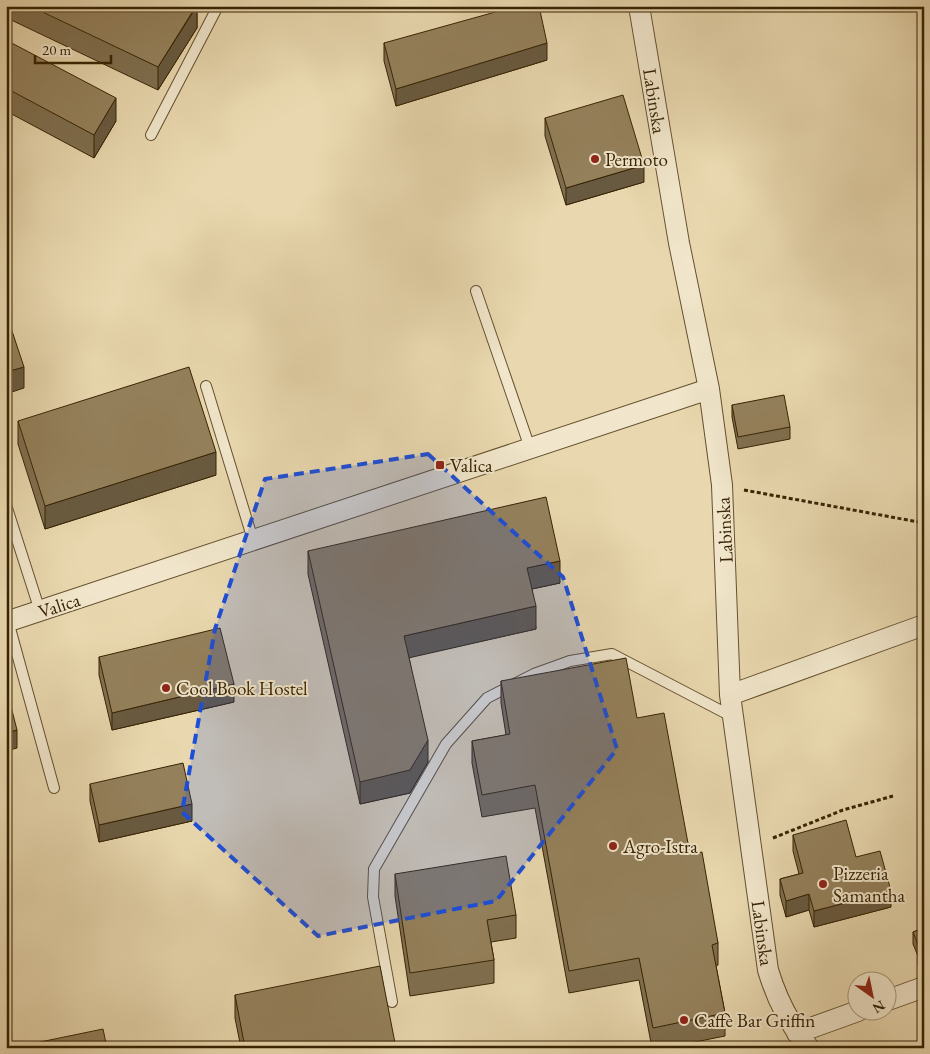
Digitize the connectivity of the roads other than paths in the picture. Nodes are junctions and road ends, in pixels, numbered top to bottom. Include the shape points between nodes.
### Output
1 (218, 6) edge
2 (639, 6) edge
3 (151, 135) dead end
4 (476, 291) dead end
5 (206, 386) dead end
6 (709, 388) junction
7 (530, 448) junction
8 (6, 505) edge
9 (253, 540) junction
10 (40, 611) junction
11 (7, 622) edge
12 (924, 625) edge
13 (730, 695) junction
14 (733, 717) junction
15 (54, 788) dead end
16 (924, 987) edge
17 (898, 996) edge
18 (392, 1002) dead end
19 (848, 1016) edge
20 (803, 1040) edge

1 - 3 lane
2 - 6 street, Labinska via 679,243
4 - 7 lane
5 - 9 lane
6 - 7 street, Valica
6 - 13 street, Labinska via 722,485
7 - 9 street, Valica
8 - 10 lane
9 - 10 street, Valica
10 - 11 street, Valica
11 - 15 lane
12 - 13 street
13 - 14 street, Labinska
14 - 18 lane via 612,654 570,661 534,674 486,698 446,744 374,868 373,896
14 - 20 street, Labinska via 768,970 774,992
16 - 17 street
19 - 20 street

